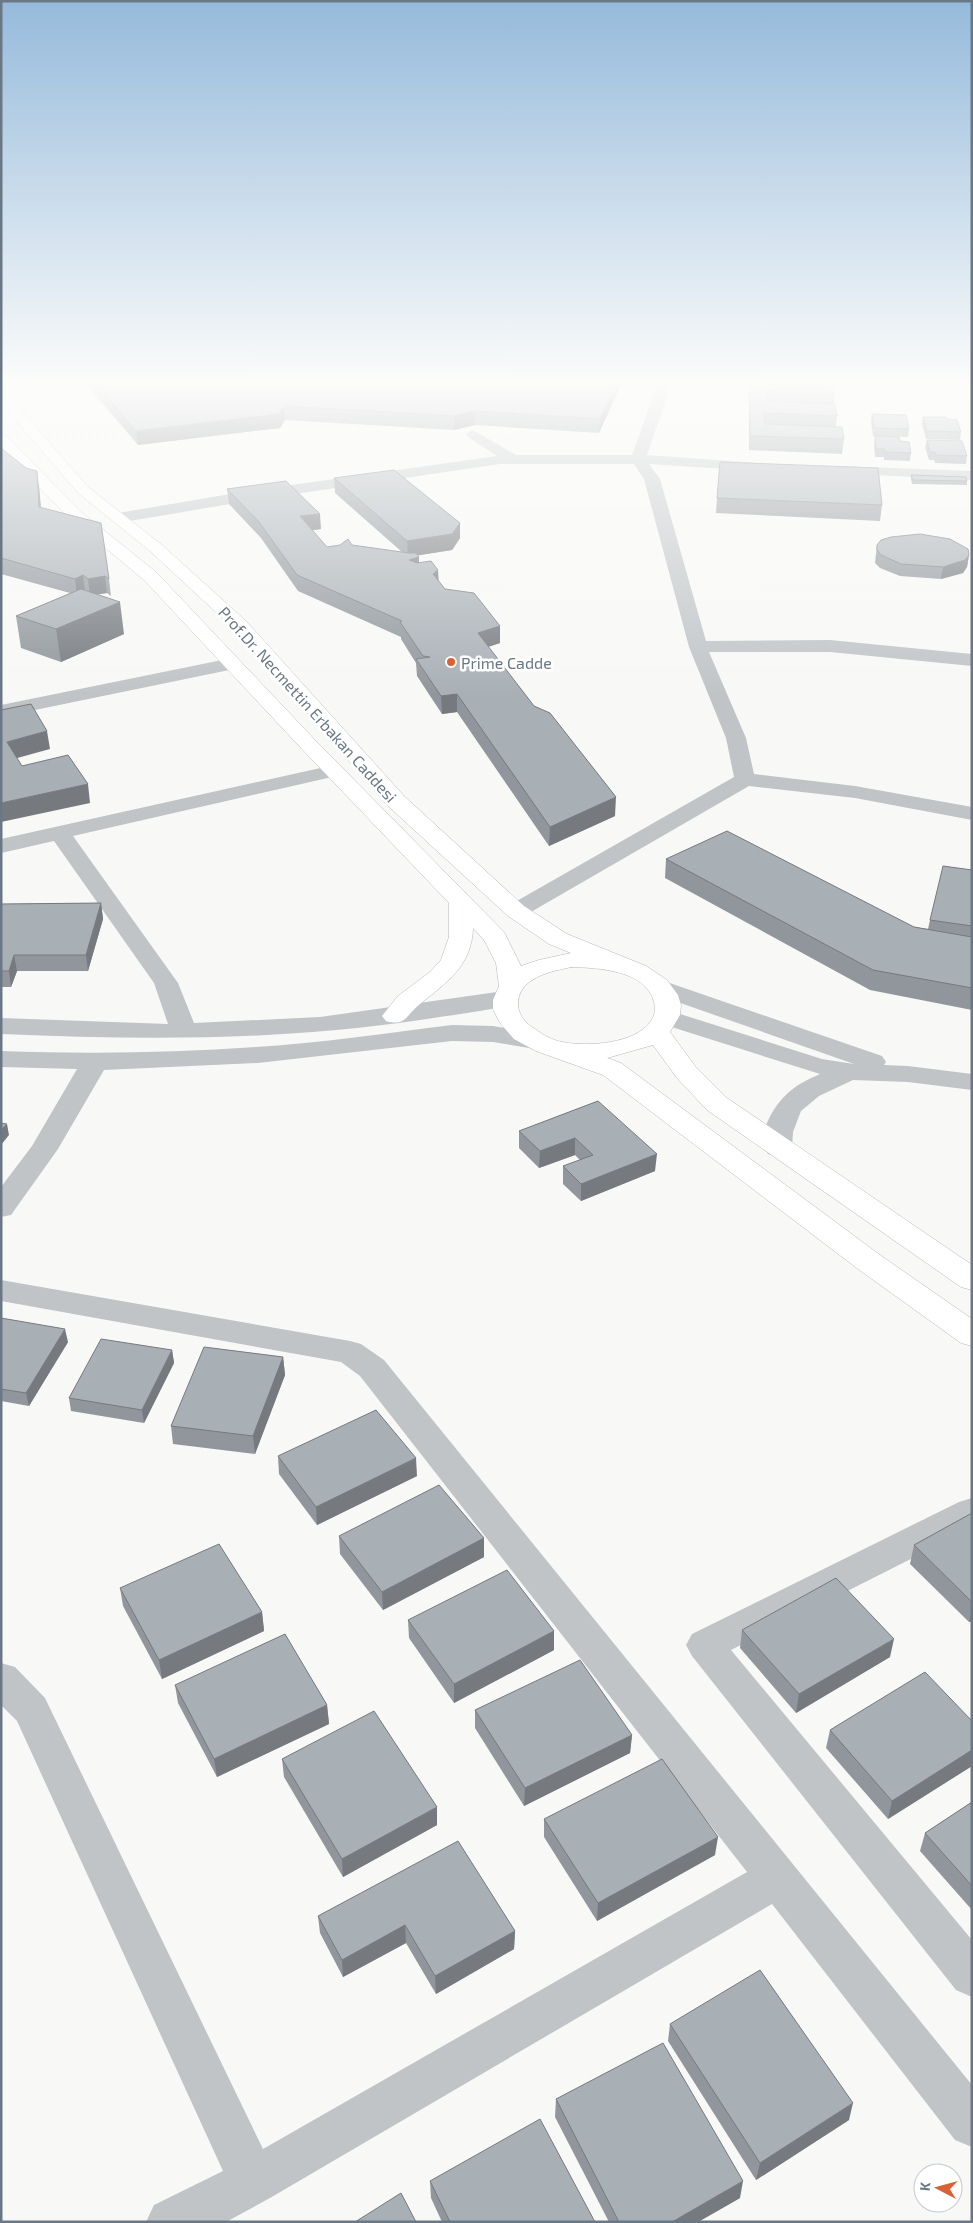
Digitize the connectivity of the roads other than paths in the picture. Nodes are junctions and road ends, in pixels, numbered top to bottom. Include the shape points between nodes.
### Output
1 (49, 489) edge
2 (82, 489) edge
3 (300, 489) edge
4 (655, 489) edge
5 (118, 518) junction
6 (698, 646) junction
7 (972, 660) edge
8 (232, 664) junction
9 (1, 711) edge
10 (334, 771) junction
11 (745, 779) junction
12 (972, 814) edge
13 (60, 833) junction
14 (1, 846) edge
15 (461, 902) junction
16 (516, 911) junction
17 (624, 966) junction
18 (661, 988) junction
19 (508, 992) junction
20 (395, 1016) junction
21 (662, 1025) junction
22 (1, 1026) edge
23 (184, 1031) junction
24 (547, 1045) junction
25 (1, 1059) edge
26 (95, 1062) junction
27 (850, 1072) junction
28 (908, 1074) junction
29 (972, 1082) edge
30 (778, 1148) junction
31 (1, 1208) edge
32 (972, 1280) edge
33 (1, 1290) edge
34 (972, 1335) edge
35 (972, 1512) edge
36 (1, 1679) edge
37 (777, 1878) junction
38 (972, 1975) edge
39 (972, 2123) edge
40 (253, 2181) junction
41 (171, 2222) edge

1 - 8 main road, Prof.Dr. Necmettin Erbakan Caddesi via 74,515 150,576
2 - 5 main road, Prof.Dr. Necmettin Erbakan Caddesi
3 - 5 street
4 - 6 street
5 - 16 main road, Prof.Dr. Necmettin Erbakan Caddesi via 156,548 240,626 396,801
6 - 7 street via 830,646
6 - 11 street via 736,738
8 - 9 street
8 - 10 main road, Prof.Dr. Necmettin Erbakan Caddesi
10 - 13 street
10 - 15 main road, Prof.Dr. Necmettin Erbakan Caddesi
11 - 12 street via 854,792
11 - 16 street
13 - 14 street
13 - 23 street via 166,983
15 - 19 main road, Prof.Dr. Necmettin Erbakan Caddesi via 495,937 508,963
15 - 20 main road via 458,909 459,947 452,961 433,983 405,1002
16 - 17 main road, Prof.Dr. Necmettin Erbakan Caddesi via 558,939
17 - 18 main road via 645,975
17 - 19 main road via 598,961 547,965 526,973
18 - 21 main road via 668,1002
18 - 28 street
19 - 20 street
19 - 24 main road via 506,1015 516,1029
20 - 23 street via 259,1029
21 - 24 main road via 639,1043 615,1050 587,1052
21 - 27 street
21 - 30 main road via 686,1072 717,1104
22 - 23 street
24 - 26 street via 493,1034 452,1033 258,1055
24 - 34 main road via 612,1069
25 - 26 street
26 - 31 street via 44,1149
27 - 28 street
27 - 30 street via 814,1087 793,1103 780,1124
28 - 29 street
30 - 32 main road
33 - 37 street via 350,1352 372,1368
35 - 38 street via 705,1645
36 - 40 street via 31,1710
37 - 39 street
37 - 40 street
40 - 41 street

